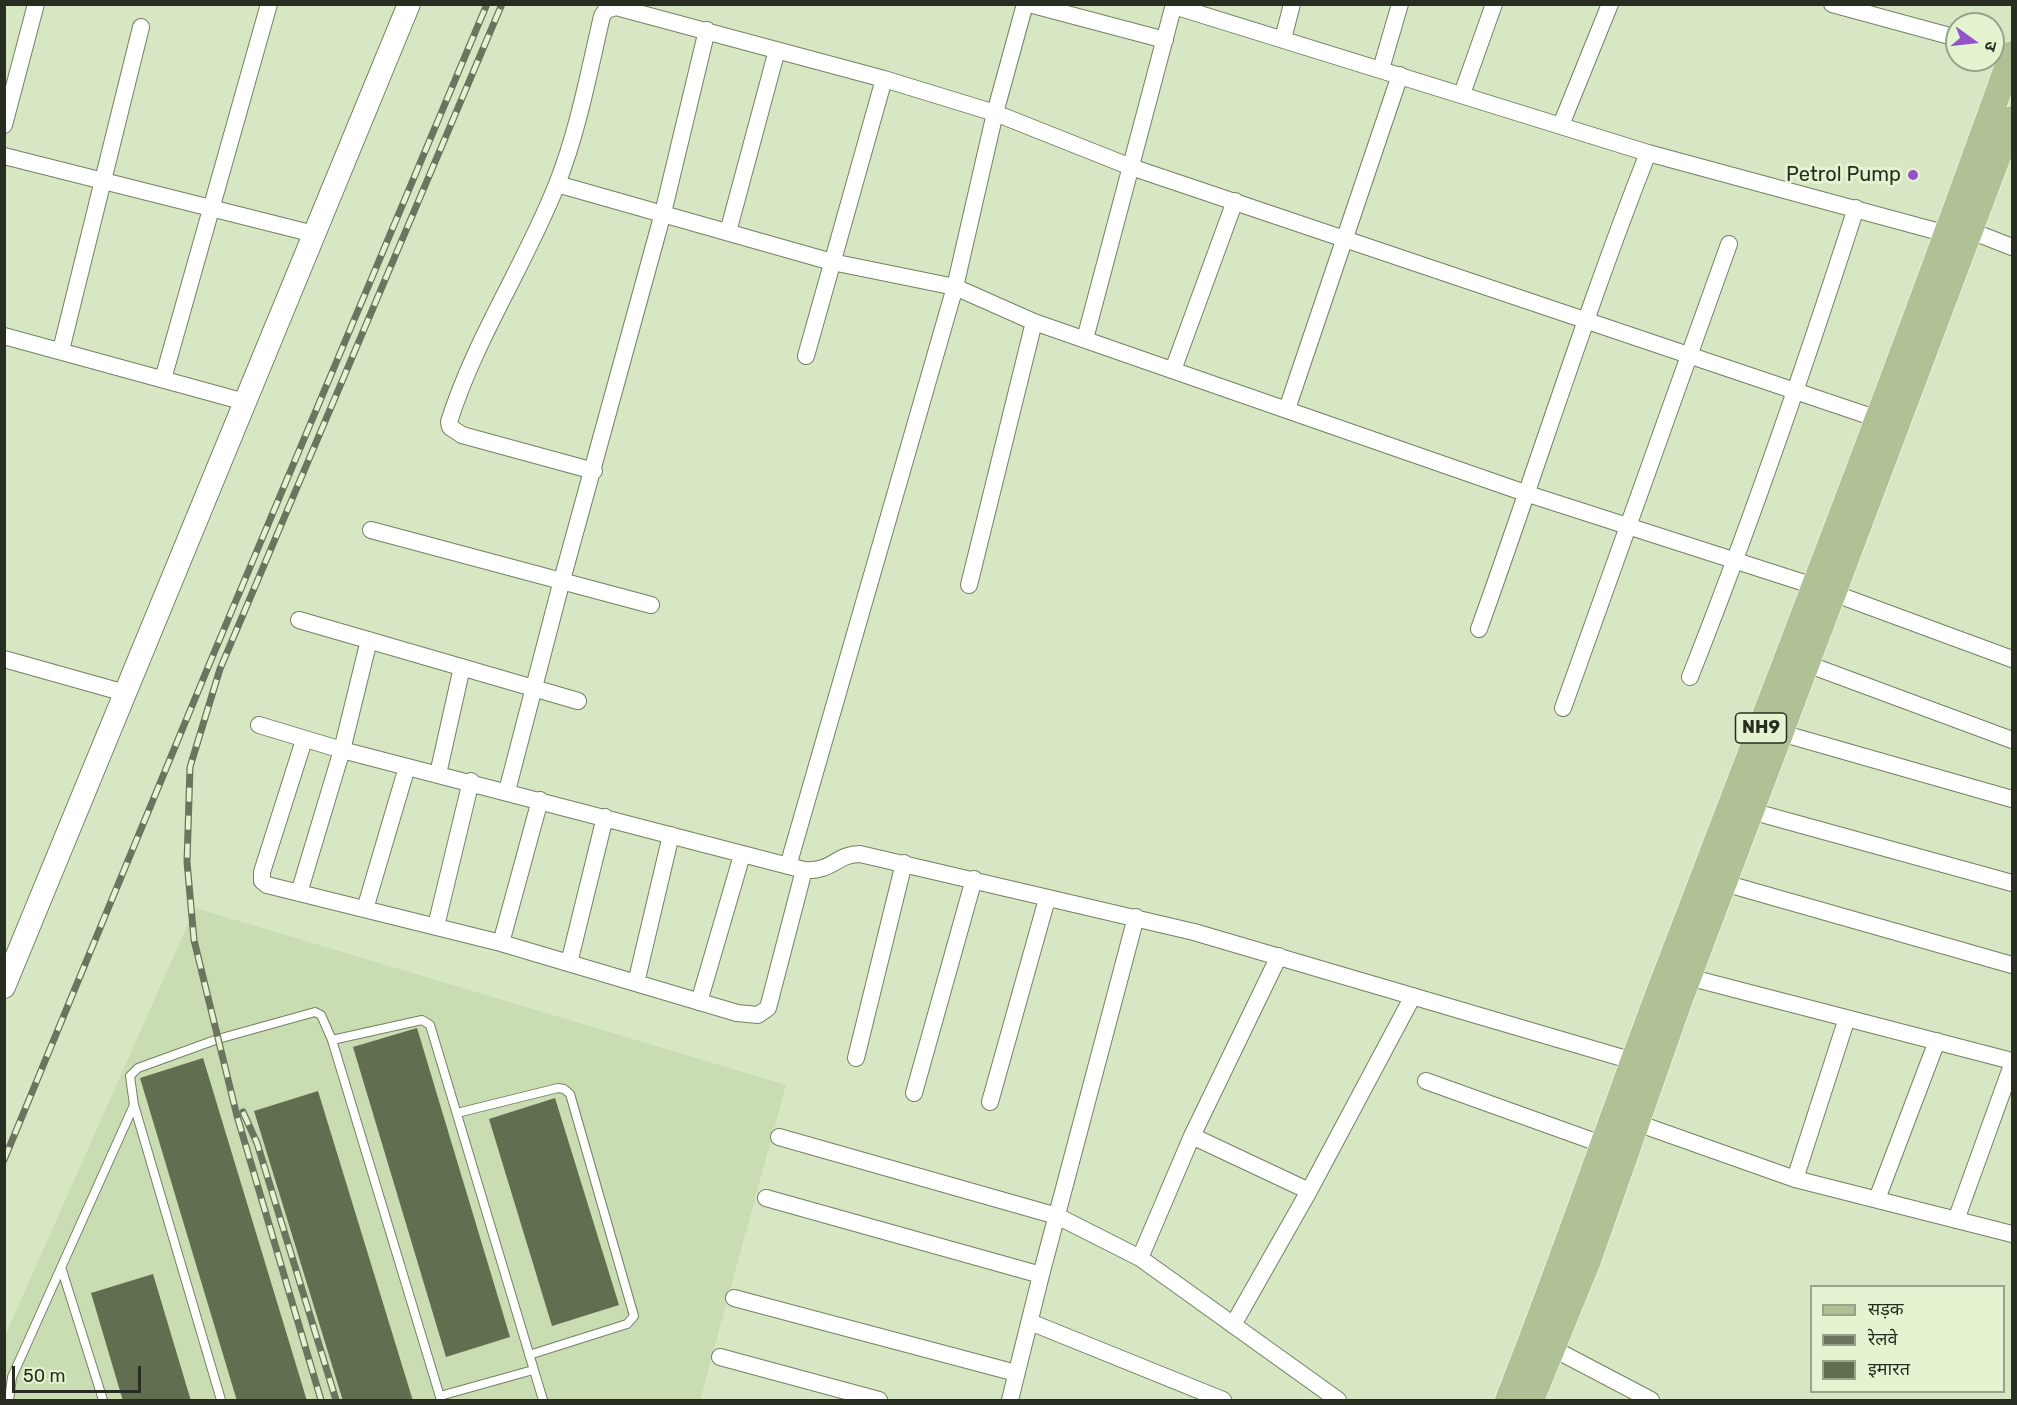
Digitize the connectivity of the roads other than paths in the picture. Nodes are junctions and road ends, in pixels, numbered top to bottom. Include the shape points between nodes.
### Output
1 (36, 4) edge
2 (269, 4) edge
3 (409, 4) edge
4 (1027, 4) edge
5 (1292, 4) edge
6 (1400, 4) edge
7 (1494, 4) edge
8 (1610, 4) edge
9 (1832, 4) edge
10 (1174, 5) edge
11 (141, 27) dead end
12 (707, 30) junction
13 (1945, 35) edge
14 (1283, 39) junction
15 (1165, 40) junction
16 (777, 50) junction
17 (2013, 54) edge
18 (1381, 69) junction
19 (1400, 75) junction
20 (884, 79) junction
21 (1462, 94) junction
22 (995, 113) junction
23 (2013, 119) edge
24 (4, 125) edge
25 (1561, 125) junction
26 (1648, 153) junction
27 (4, 156) edge
28 (1131, 167) junction
29 (105, 180) junction
30 (557, 184) junction
31 (1235, 201) junction
32 (211, 208) junction
33 (1856, 208) junction
34 (663, 213) junction
35 (728, 232) junction
36 (1959, 232) junction
37 (314, 234) junction
38 (1345, 238) junction
39 (1729, 244) dead end
40 (2013, 247) edge
41 (832, 262) junction
42 (954, 287) junction
43 (1586, 320) junction
44 (1034, 322) junction
45 (4, 336) edge
46 (1085, 339) junction
47 (61, 350) junction
48 (1690, 354) junction
49 (806, 356) dead end
50 (1173, 370) junction
51 (163, 379) junction
52 (1797, 391) junction
53 (245, 402) junction
54 (1287, 409) junction
55 (1878, 418) junction
56 (594, 471) junction
57 (1528, 494) junction
58 (1628, 527) junction
59 (371, 531) dead end
60 (1736, 562) junction
61 (562, 580) junction
62 (969, 585) dead end
63 (1824, 590) junction
64 (651, 605) dead end
65 (299, 620) dead end
66 (1479, 629) dead end
67 (369, 640) junction
68 (4, 659) edge
69 (2013, 659) edge
70 (1807, 664) junction
71 (462, 667) junction
72 (1690, 677) dead end
73 (535, 688) junction
74 (125, 693) junction
75 (578, 701) dead end
76 (1563, 708) dead end
77 (259, 725) dead end
78 (1781, 733) junction
79 (304, 740) junction
80 (2013, 740) edge
81 (342, 750) junction
82 (407, 767) junction
83 (438, 774) junction
84 (471, 782) junction
85 (507, 791) junction
86 (540, 800) junction
87 (2013, 800) edge
88 (1751, 811) junction
89 (605, 817) junction
90 (671, 834) junction
91 (742, 855) junction
92 (904, 863) junction
93 (796, 868) junction
94 (974, 879) junction
95 (1724, 883) junction
96 (2013, 883) edge
97 (299, 893) junction
98 (1047, 899) junction
99 (365, 909) junction
100 (1136, 918) junction
101 (436, 926) junction
102 (501, 943) junction
103 (1279, 956) junction
104 (569, 963) junction
105 (2013, 965) edge
106 (7, 975) edge
107 (1688, 977) junction
108 (636, 982) junction
109 (1413, 996) junction
110 (699, 1002) junction
111 (1847, 1018) junction
112 (332, 1040) junction
113 (1937, 1041) junction
114 (856, 1058) dead end
115 (1633, 1061) junction
116 (2013, 1063) edge
117 (1426, 1081) dead end
118 (914, 1093) dead end
119 (990, 1102) dead end
120 (134, 1106) junction
121 (457, 1113) junction
122 (1636, 1123) junction
123 (1192, 1136) junction
124 (779, 1137) dead end
125 (1604, 1145) junction
126 (1795, 1179) junction
127 (1309, 1191) junction
128 (766, 1198) dead end
129 (1877, 1199) junction
130 (1057, 1216) junction
131 (1956, 1220) junction
132 (2013, 1234) edge
133 (1140, 1258) junction
134 (61, 1267) junction
135 (1041, 1275) junction
136 (734, 1298) dead end
137 (1030, 1322) junction
138 (1233, 1325) junction
139 (1552, 1348) junction
140 (529, 1355) junction
141 (720, 1357) dead end
142 (533, 1370) junction
143 (1016, 1373) junction
144 (440, 1398) edge
145 (1331, 1399) edge
146 (9, 1401) edge
147 (103, 1401) edge
148 (221, 1401) edge
149 (543, 1401) edge
150 (879, 1401) edge
151 (1010, 1401) edge
152 (1224, 1401) edge
153 (1508, 1401) edge
154 (1531, 1401) edge
155 (1651, 1401) edge

1 - 24 street
2 - 32 street
3 - 37 street
4 - 15 street
4 - 22 street
5 - 14 street
6 - 18 street
7 - 21 street
8 - 25 street
9 - 13 street
10 - 14 street
10 - 15 street
11 - 29 street
12 - 16 street
12 - 30 street via 630,9 606,10
12 - 34 street
14 - 18 street
15 - 28 street
16 - 20 street
16 - 35 street
17 - 36 main road, NH9
18 - 19 street
19 - 21 street
19 - 38 street
20 - 22 street
20 - 41 street
21 - 25 street
22 - 28 street
22 - 42 street
23 - 36 main road, NH9
25 - 26 street
26 - 33 street
26 - 43 street
27 - 29 street
28 - 31 street
28 - 46 street
29 - 32 street
29 - 47 street
30 - 34 street
30 - 56 street via 491,321 449,425 462,435
31 - 38 street
31 - 50 street
32 - 37 street
32 - 51 street
33 - 36 street
33 - 52 street
34 - 35 street
34 - 56 street
35 - 41 street
36 - 40 street
36 - 55 main road, NH9
36 - 63 main road, NH9
37 - 53 street
38 - 43 street
38 - 54 street
39 - 48 street
41 - 42 street
41 - 49 street
42 - 44 street
42 - 93 street
43 - 48 street
43 - 57 street
44 - 46 street
44 - 62 street
45 - 47 street
46 - 50 street
47 - 51 street
48 - 52 street
48 - 58 street
50 - 54 street
51 - 53 street
52 - 55 street
52 - 60 street
53 - 74 street
54 - 57 street
55 - 63 main road, NH9
56 - 61 street
57 - 58 street
57 - 66 street
58 - 60 street
58 - 76 street
59 - 61 street
60 - 63 street
60 - 72 street
61 - 64 street
61 - 73 street
63 - 69 street
63 - 70 main road, NH9
63 - 115 main road, NH9
65 - 67 street
67 - 71 street
67 - 81 street
68 - 74 street
70 - 78 main road, NH9
70 - 80 street
71 - 73 street
71 - 83 street
73 - 75 street
73 - 85 street
74 - 106 street
77 - 79 street
78 - 87 street
78 - 88 main road, NH9
79 - 81 street
79 - 97 street via 261,877 267,885
81 - 82 street
81 - 97 street
82 - 83 street
82 - 99 street
83 - 84 street
84 - 85 street
84 - 101 street
85 - 86 street
86 - 89 street
86 - 102 street
88 - 95 main road, NH9
88 - 96 street
89 - 90 street
89 - 104 street
90 - 91 street
90 - 108 street
91 - 93 street
91 - 110 street
92 - 93 street via 853,854 845,855 827,869
92 - 94 street
92 - 114 street
93 - 110 street via 766,1011 748,1015
94 - 98 street
94 - 118 street
95 - 105 street
95 - 107 main road, NH9
97 - 99 street
98 - 100 street
98 - 119 street
99 - 101 street
100 - 103 street
100 - 130 street
101 - 102 street
102 - 104 street
103 - 109 street
103 - 123 street
104 - 108 street
107 - 111 street
107 - 122 main road, NH9
108 - 110 street
109 - 115 street
109 - 127 street
111 - 113 street
111 - 126 street
112 - 120 lane via 321,1015 315,1012 218,1039 134,1070 130,1080
112 - 121 lane via 425,1020 432,1028
112 - 144 lane
113 - 116 street
113 - 129 street
115 - 125 main road, NH9
116 - 131 street
117 - 125 street
120 - 134 lane
120 - 148 lane
121 - 140 lane
121 - 140 lane via 561,1088 570,1094 577,1117 634,1316 627,1324
122 - 126 street
122 - 139 main road, NH9 via 1589,1258
123 - 127 street
123 - 133 street
124 - 130 street
125 - 153 main road, NH9
126 - 129 street
127 - 138 street
128 - 135 street
129 - 131 street
130 - 133 street
130 - 135 street
131 - 132 street
133 - 138 street
134 - 146 lane via 12,1377
134 - 147 lane
135 - 137 street
136 - 143 street
137 - 143 street
137 - 152 street
138 - 145 street
139 - 154 main road, NH9
139 - 155 street
140 - 142 lane
141 - 150 street
142 - 144 lane
142 - 149 lane
143 - 151 street

